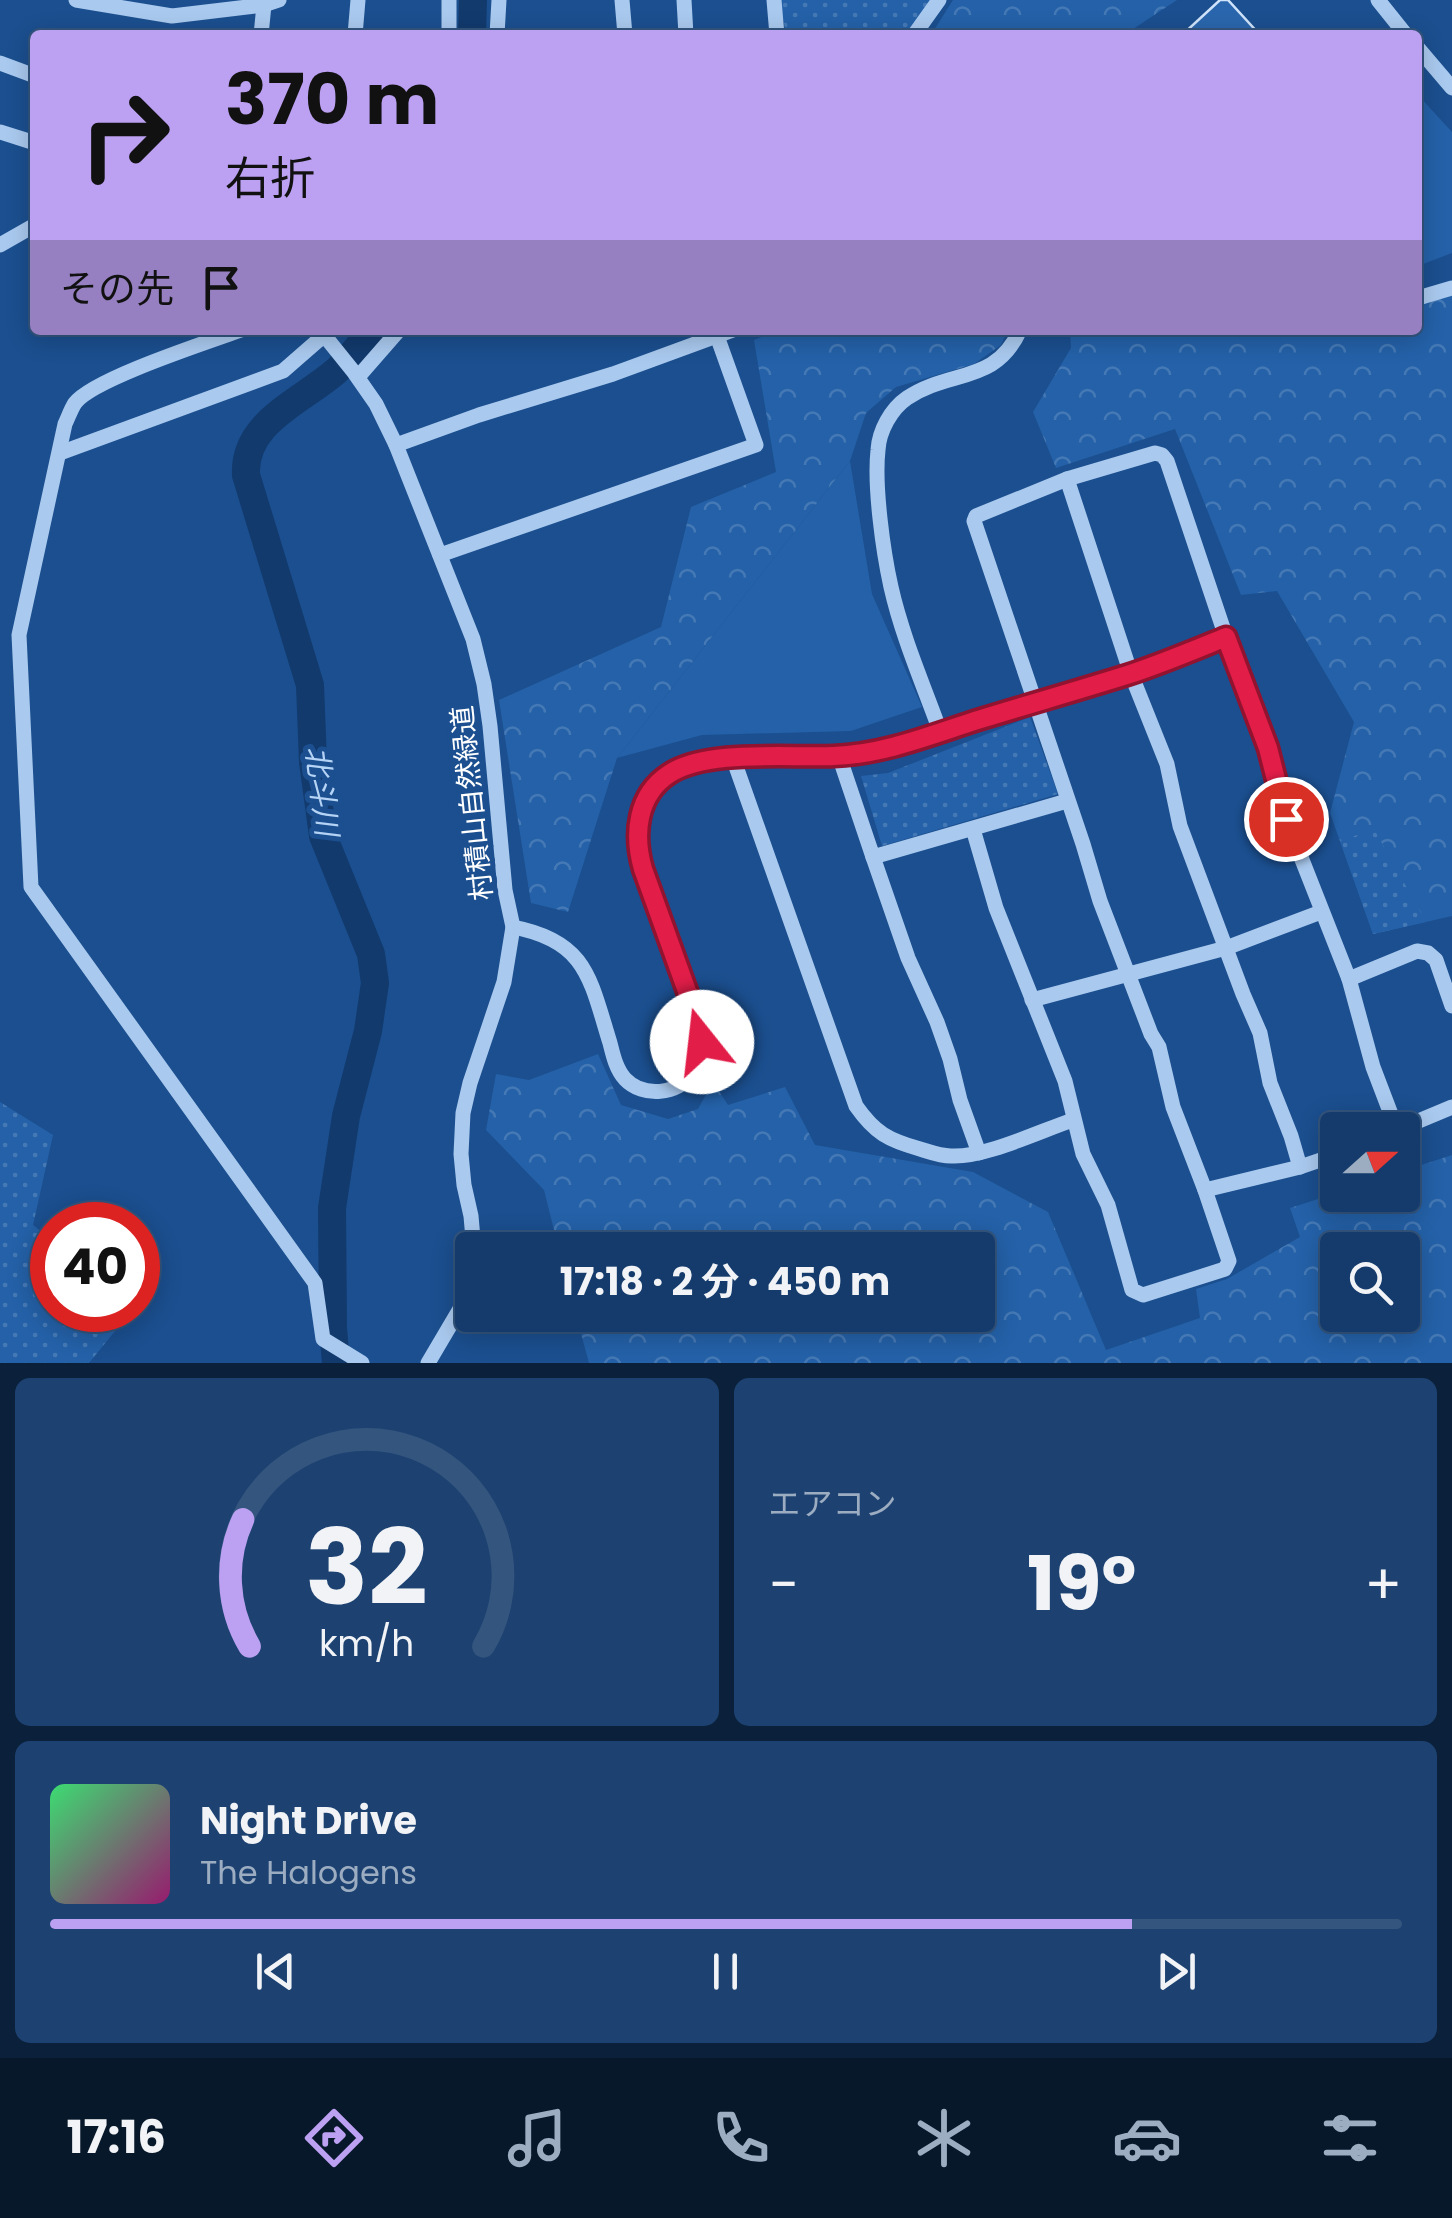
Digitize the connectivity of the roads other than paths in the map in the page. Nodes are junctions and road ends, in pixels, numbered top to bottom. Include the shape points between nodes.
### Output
1 (76, 0) edge
2 (358, 0) edge
3 (450, 0) edge
4 (498, 0) edge
5 (622, 0) edge
6 (684, 0) edge
7 (774, 0) edge
8 (939, 0) edge
9 (1378, 0) edge
10 (271, 2) edge
11 (172, 16) junction
12 (171, 30) edge
13 (263, 30) edge
14 (355, 30) edge
15 (449, 30) edge
16 (498, 30) edge
17 (625, 30) edge
18 (686, 30) edge
19 (777, 30) edge
20 (918, 30) edge
21 (1402, 30) edge
22 (1422, 53) edge
23 (0, 63) edge
24 (30, 74) edge
25 (1452, 88) edge
26 (0, 132) edge
27 (30, 141) edge
28 (30, 227) edge
29 (0, 245) edge
30 (1452, 288) edge
31 (1422, 297) edge
32 (228, 335) edge
33 (326, 335) edge
34 (719, 335) edge
35 (1018, 335) edge
36 (395, 336) edge
37 (716, 336) junction
38 (355, 374) junction
39 (396, 446) junction
40 (60, 452) junction
41 (1067, 479) junction
42 (440, 555) junction
43 (1226, 637) junction
44 (1131, 674) junction
45 (1035, 702) junction
46 (940, 731) junction
47 (839, 756) junction
48 (734, 758) junction
49 (1068, 800) junction
50 (973, 829) junction
51 (873, 857) junction
52 (1321, 912) junction
53 (513, 927) junction
54 (1226, 948) junction
55 (1130, 975) junction
56 (1348, 979) junction
57 (1032, 1000) junction
58 (1452, 1006) edge
59 (1452, 1108) edge
60 (1390, 1112) edge
61 (1073, 1120) junction
62 (1420, 1121) edge
63 (979, 1152) junction
64 (1320, 1161) edge
65 (1300, 1168) junction
66 (1205, 1190) junction
67 (472, 1232) edge
68 (455, 1317) edge
69 (362, 1363) edge
70 (428, 1363) edge

1 - 11 street
2 - 14 street
3 - 15 street
4 - 16 street
5 - 17 street
6 - 18 street
7 - 19 street
8 - 20 street
9 - 21 street
10 - 11 street
10 - 13 street
11 - 12 street
22 - 25 street
23 - 24 street
26 - 27 street
28 - 29 street
30 - 31 street
32 - 40 street via 88,393 65,424
33 - 38 street, 村積山自然緑道
33 - 40 street via 282,371
34 - 37 street
35 - 46 street via 1009,352 985,370 905,400 889,418 878,449 890,585
36 - 38 street
37 - 39 street
37 - 42 street via 756,445
38 - 39 street, 村積山自然緑道
39 - 42 street, 村積山自然緑道
40 - 69 street via 19,635 32,887 315,1283 322,1339
41 - 43 street via 1162,455
41 - 44 street
41 - 45 street via 974,521
42 - 53 street, 村積山自然緑道 via 484,684
43 - 44 street
43 - 52 street
44 - 45 street
44 - 54 street
45 - 46 street
45 - 49 street
46 - 47 street via 901,746
47 - 48 street
47 - 51 street
48 - 53 street via 669,774 646,799 638,824 643,869 700,1028 699,1061 684,1083 651,1092 626,1081 574,956 550,937
48 - 63 street via 856,1106 869,1125 901,1144 954,1156
49 - 50 street
49 - 55 street
50 - 51 street
50 - 57 street
51 - 63 street
52 - 54 street
52 - 56 street
53 - 67 street, 村積山自然緑道 via 504,982 463,1113 460,1154
54 - 55 street
54 - 65 street via 1260,1033
55 - 57 street
55 - 66 street
56 - 58 street via 1422,951 1436,960
56 - 60 street
57 - 61 street via 1065,1081
59 - 62 street
61 - 63 street
61 - 66 street via 1137,1294 1228,1264
64 - 65 street
65 - 66 street
68 - 70 street

